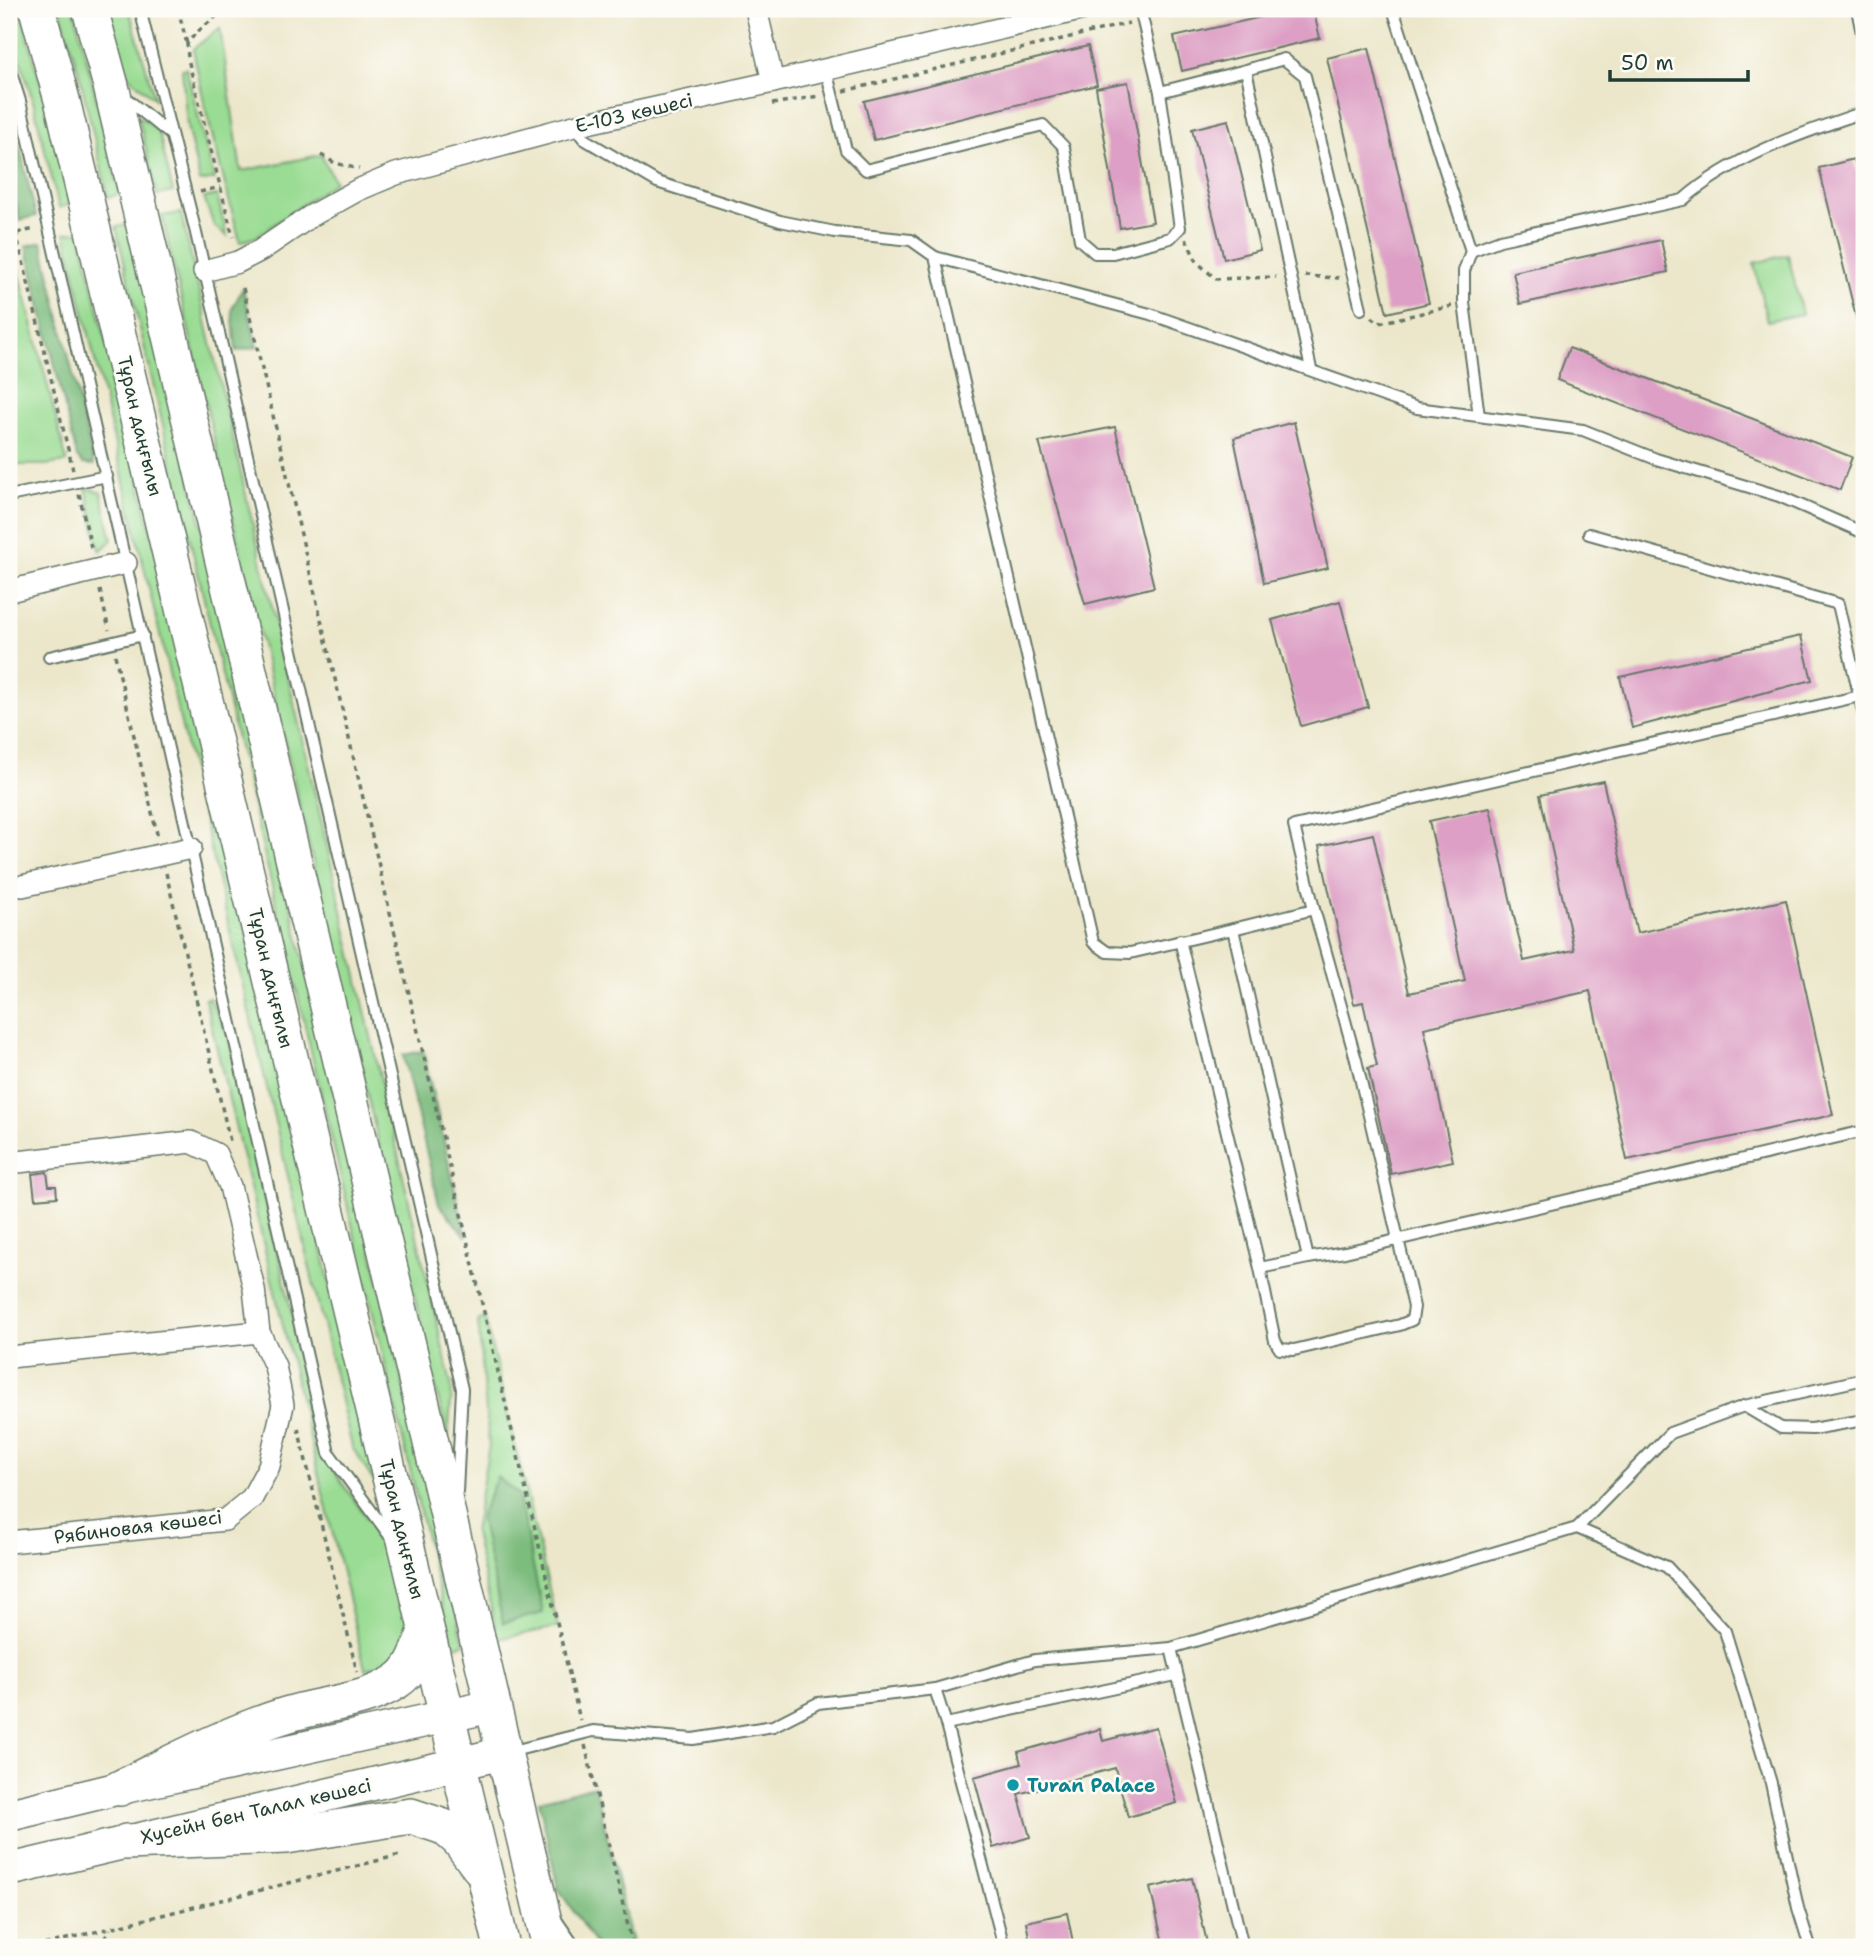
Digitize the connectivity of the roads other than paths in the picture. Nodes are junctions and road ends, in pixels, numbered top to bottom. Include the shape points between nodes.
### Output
1 (37, 9) edge
2 (90, 9) edge
3 (140, 9) edge
4 (756, 9) edge
5 (1084, 9) edge
6 (1393, 9) edge
7 (1857, 9) edge
8 (1142, 14) edge
9 (1864, 43) edge
10 (9, 66) edge
11 (826, 70) junction
12 (1246, 70) junction
13 (773, 82) junction
14 (111, 86) junction
15 (1160, 92) junction
16 (15, 102) edge
17 (1864, 112) edge
18 (574, 126) junction
19 (170, 134) junction
20 (1471, 251) junction
21 (935, 257) junction
22 (204, 271) junction
23 (1360, 309) road end
24 (1311, 369) junction
25 (1479, 416) junction
26 (107, 476) junction
27 (9, 496) edge
28 (1864, 533) edge
29 (1590, 534) dead end
30 (126, 563) junction
31 (9, 591) edge
32 (143, 635) junction
33 (49, 657) dead end
34 (1860, 696) junction
35 (1864, 716) edge
36 (191, 848) junction
37 (22, 886) dead end
38 (1314, 909) junction
39 (1233, 929) junction
40 (1180, 940) junction
41 (1864, 1131) edge
42 (9, 1163) edge
43 (1397, 1240) junction
44 (1308, 1258) junction
45 (1261, 1268) junction
46 (259, 1332) junction
47 (9, 1357) edge
48 (1864, 1379) edge
49 (1744, 1406) junction
50 (1864, 1420) edge
51 (1577, 1528) junction
52 (9, 1542) edge
53 (454, 1544) junction
54 (410, 1563) junction
55 (426, 1632) junction
56 (1171, 1648) junction
57 (1176, 1675) junction
58 (935, 1689) junction
59 (493, 1706) junction
60 (447, 1717) junction
61 (946, 1724) junction
62 (504, 1753) junction
63 (458, 1764) junction
64 (120, 1788) junction
65 (9, 1815) edge
66 (126, 1842) junction
67 (9, 1870) edge
68 (487, 1886) junction
69 (538, 1897) junction
70 (488, 1947) edge
71 (502, 1947) edge
72 (550, 1947) edge
73 (575, 1947) edge
74 (1004, 1947) edge
75 (1243, 1947) edge
76 (1810, 1947) edge

1 - 54 main road, Тұран даңғылы
2 - 14 main road
3 - 19 lane
4 - 13 street
5 - 11 street, Е-103 көшесі
6 - 20 lane
7 - 9 lane
8 - 15 lane
10 - 16 lane
11 - 13 street, Е-103 көшесі
11 - 15 lane via 846,150 866,170 1043,125 1064,147 1080,240 1095,253 1113,253 1170,238 1180,228
12 - 15 lane
12 - 23 lane via 1284,59 1305,76
12 - 24 lane
13 - 18 street, Е-103 көшесі
14 - 19 lane
14 - 53 main road
16 - 26 lane
17 - 20 lane via 1756,154 1701,184 1683,200 1500,240
18 - 21 lane via 584,139 657,182 780,222 911,240
18 - 22 street, Е-103 көшесі via 396,174 346,196 238,262
19 - 22 lane
20 - 25 lane via 1464,271 1464,303
21 - 24 lane via 1150,314
21 - 40 lane via 1093,942 1107,952 1130,953
22 - 53 lane via 463,1389
24 - 25 lane via 1417,408
25 - 28 lane via 1583,430 1656,459 1779,496
26 - 27 lane
26 - 30 lane
29 - 34 lane via 1839,604
30 - 31 street
30 - 32 lane
32 - 33 lane
32 - 36 lane
34 - 35 lane
34 - 38 lane via 1294,826
36 - 37 street
36 - 54 lane via 330,1453
38 - 39 lane
38 - 43 lane via 1356,1060
39 - 40 lane
39 - 44 lane
40 - 45 lane
41 - 43 lane
42 - 46 street, Рябиновая көшесі via 191,1142 216,1154 233,1199
43 - 44 lane
43 - 45 lane via 1414,1307 1412,1320 1294,1350 1280,1349 1275,1341
44 - 45 lane
46 - 47 street
46 - 52 street, Рябиновая көшесі via 275,1366 283,1405 269,1466 252,1498 225,1520
48 - 49 lane
49 - 50 lane via 1780,1428 1812,1429
49 - 51 lane via 1670,1433
51 - 56 lane
51 - 76 lane via 1667,1567 1724,1631 1771,1783
53 - 59 main road
54 - 55 main road, Тұран даңғылы
55 - 60 main road, Тұран даңғылы
55 - 64 main road via 414,1664 377,1693 288,1714 234,1733
56 - 57 lane
56 - 58 lane via 1035,1660
57 - 61 lane
57 - 75 lane
58 - 61 lane
58 - 62 lane via 817,1703 773,1726 693,1739 593,1731
59 - 60 street
59 - 62 main road
60 - 63 main road, Тұран даңғылы
60 - 64 street
61 - 74 lane
62 - 63 street, Хусейн бен Талал көшесі
62 - 69 main road
63 - 66 street, Хусейн бен Талал көшесі
63 - 68 main road, Тұран даңғылы
64 - 65 street
66 - 67 street, Хусейн бен Талал көшесі
66 - 68 main road via 286,1836 411,1816 444,1827 459,1840
68 - 70 lane
68 - 71 main road, Тұран даңғылы
69 - 72 main road
69 - 73 lane

